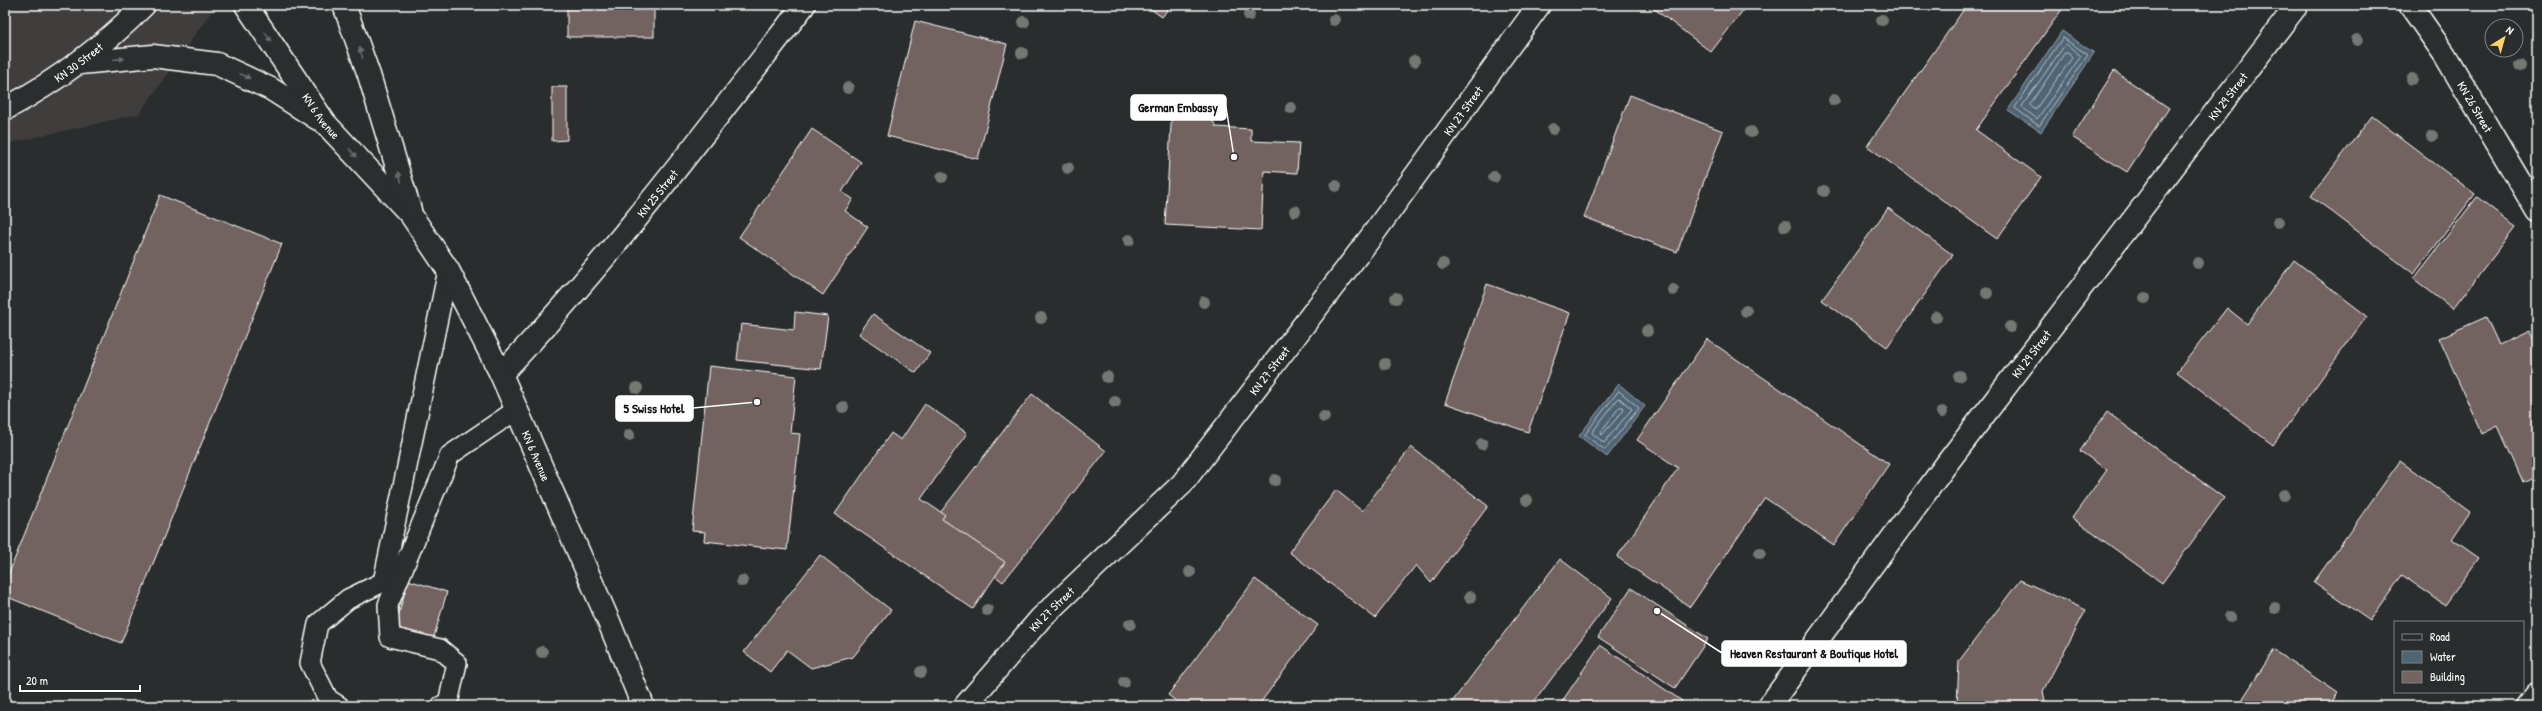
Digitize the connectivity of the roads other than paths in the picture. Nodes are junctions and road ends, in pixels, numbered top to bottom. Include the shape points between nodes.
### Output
1 (144, 5) edge
2 (246, 5) edge
3 (344, 5) edge
4 (355, 5) edge
5 (804, 5) edge
6 (1539, 5) edge
7 (2297, 5) edge
8 (2410, 5) edge
9 (352, 28) junction
10 (80, 62) junction
11 (5, 109) edge
12 (325, 123) junction
13 (2537, 211) edge
14 (411, 215) junction
15 (448, 270) junction
16 (501, 374) junction
17 (516, 410) junction
18 (2537, 694) edge
19 (339, 706) edge
20 (441, 706) edge
21 (643, 706) edge
22 (965, 706) edge
23 (1769, 706) edge
24 (2527, 706) edge

1 - 10 street, KN 30 Street via 120,30
2 -> 12 street, KN 6 Avenue
3 - 9 street, KN 6 Avenue
4 - 9 street
5 - 16 street, KN 25 Street via 628,231 559,313
6 - 22 street, KN 27 Street via 1371,237 1182,484 1041,618
7 - 23 street, KN 29 Street via 1948,462
8 - 13 street, KN 26 Street via 2445,55
14 -> 9 street, KN 6 Avenue
10 - 11 street, KN 30 Street
10 -> 12 street via 153,56 217,64 271,89
12 -> 14 street, KN 6 Avenue
14 - 15 street, KN 6 Avenue
15 - 16 street, KN 6 Avenue
15 - 19 lane via 383,582 348,599 318,624 310,663 328,699
16 - 17 street, KN 6 Avenue
17 - 20 lane via 450,455 388,605 390,637 440,649 457,663 448,703
17 - 21 street, KN 6 Avenue
18 - 24 street

